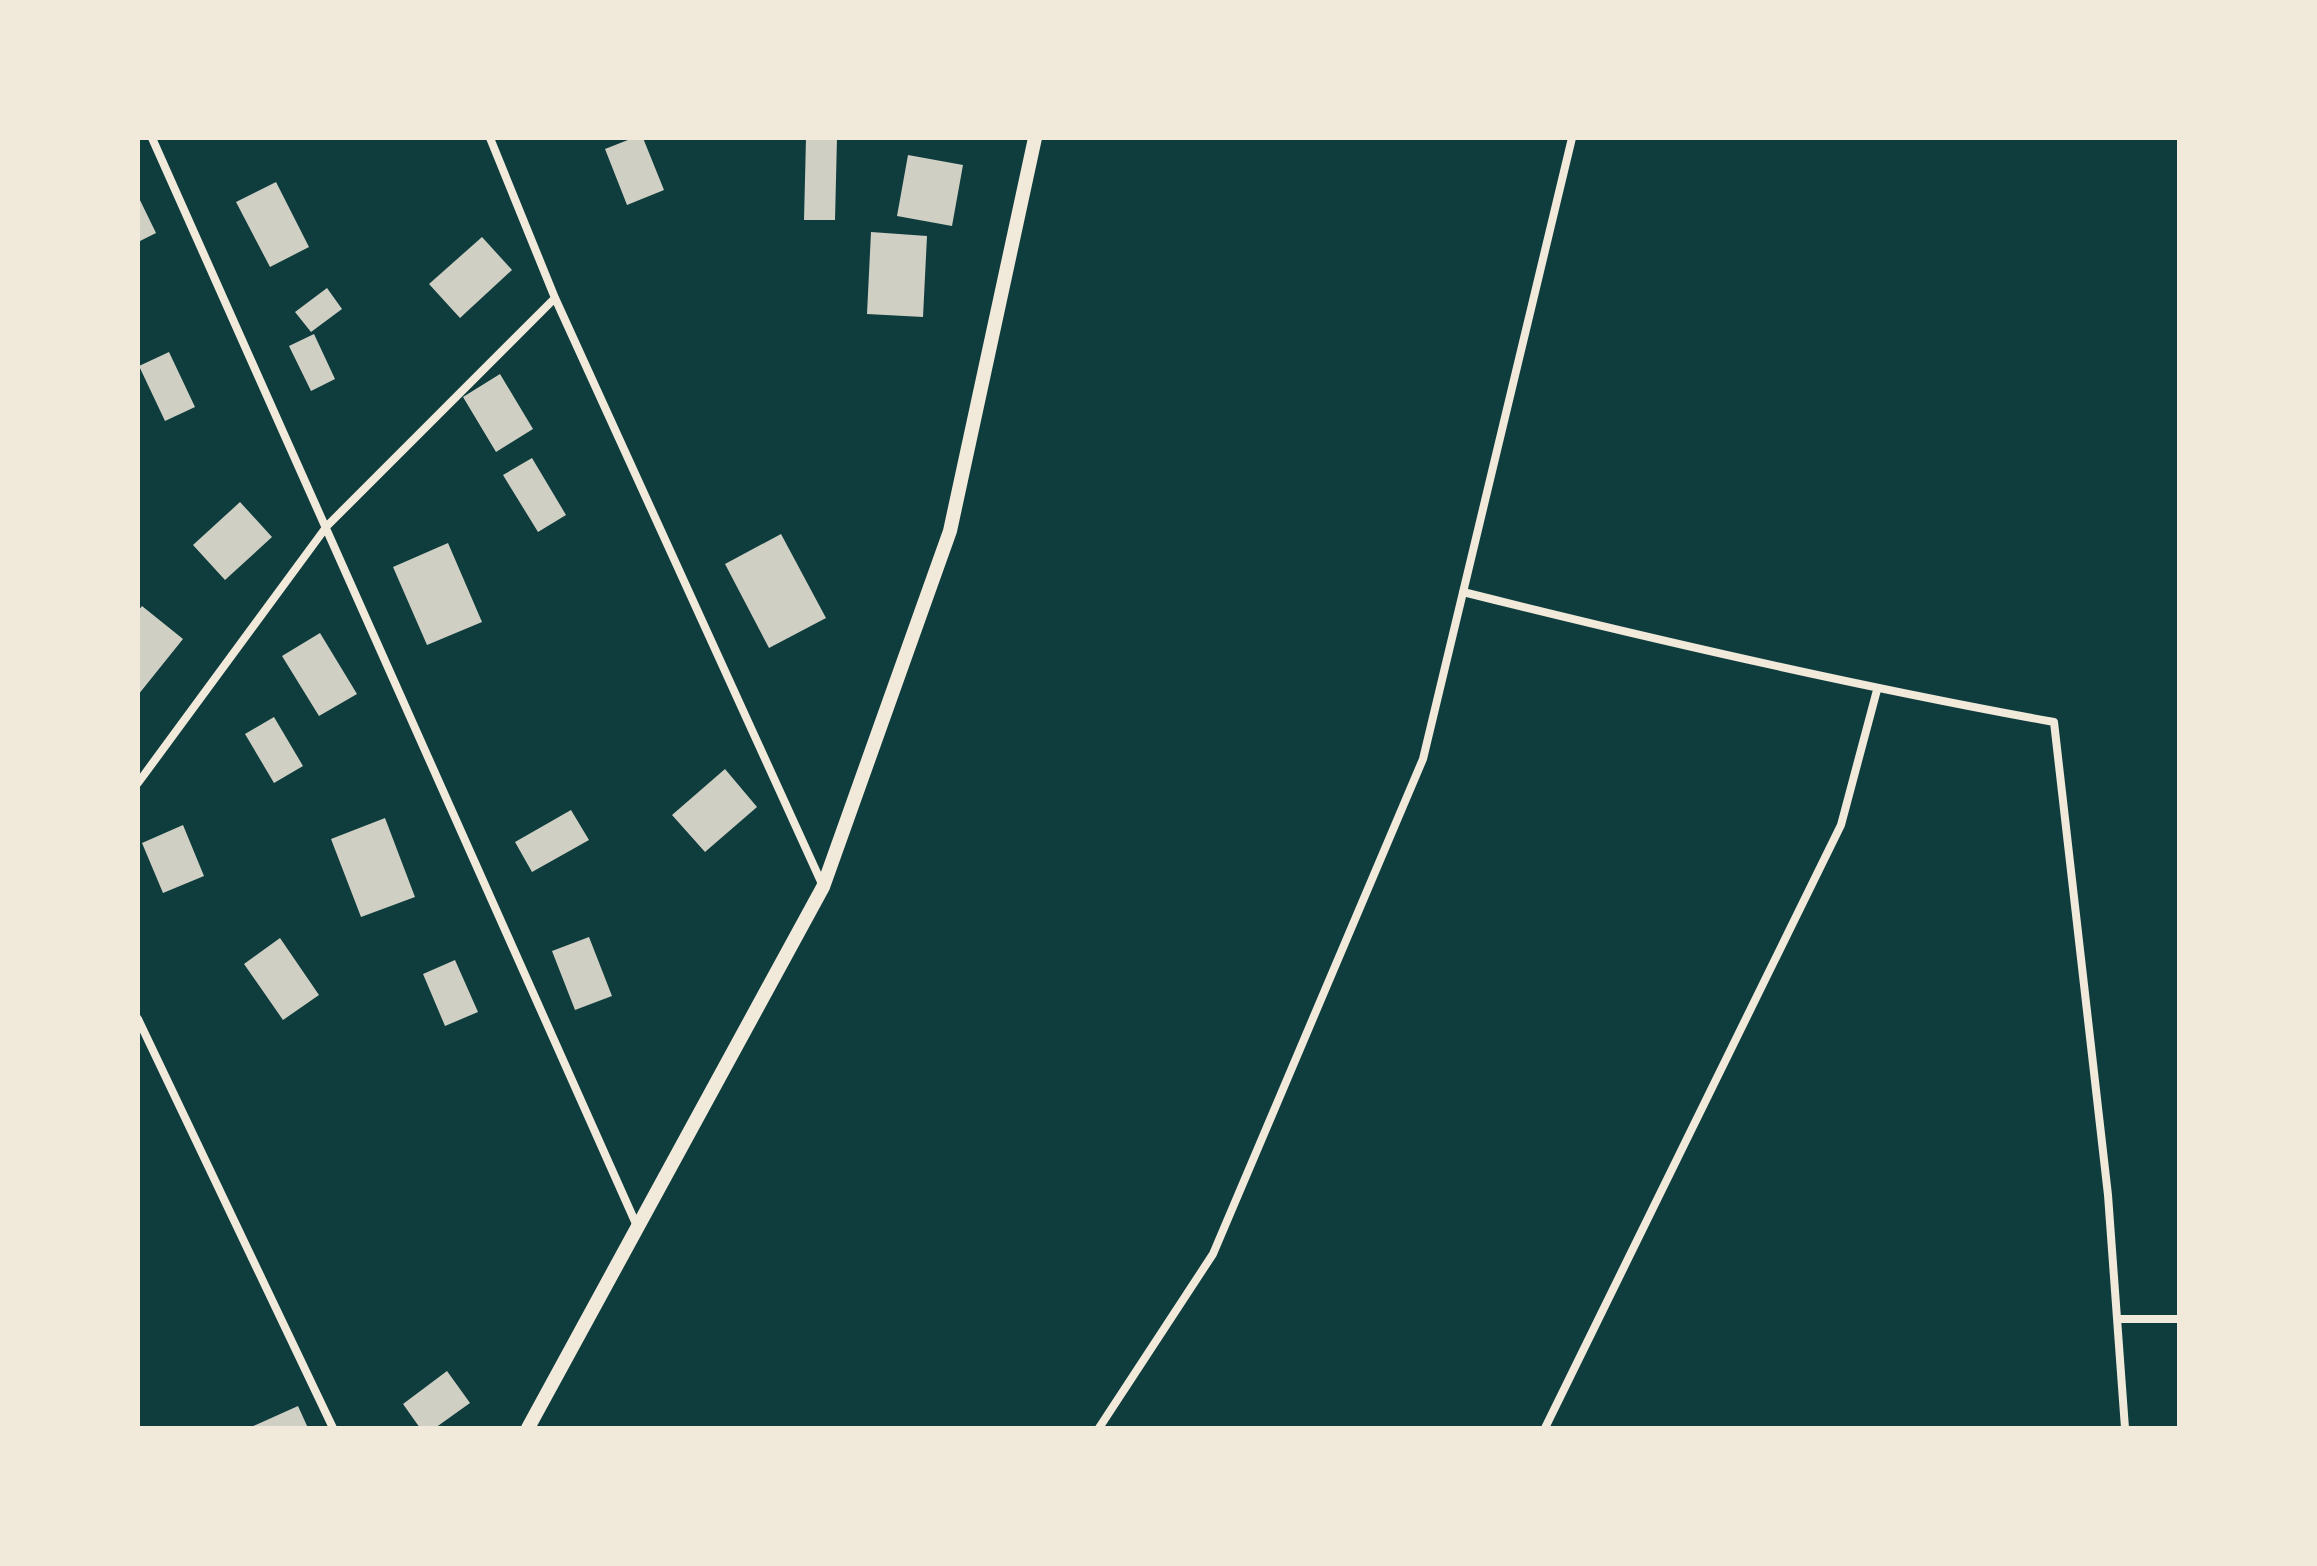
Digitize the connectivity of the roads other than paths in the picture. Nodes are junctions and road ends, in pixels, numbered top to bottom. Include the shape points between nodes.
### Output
1 (152, 138) edge
2 (490, 138) edge
3 (1035, 138) edge
4 (1572, 138) edge
5 (555, 298) junction
6 (327, 526) junction
7 (1463, 592) junction
8 (1877, 690) junction
9 (138, 783) edge
10 (823, 887) junction
11 (138, 1019) edge
12 (637, 1226) junction
13 (2117, 1319) junction
14 (2179, 1319) edge
15 (333, 1428) edge
16 (528, 1428) edge
17 (1099, 1428) edge
18 (1545, 1428) edge
19 (2125, 1428) edge

1 - 6 street
2 - 5 street
3 - 10 street via 950,531
4 - 7 street
5 - 6 street
5 - 10 street
6 - 9 street
6 - 12 street
7 - 8 street
7 - 17 street via 1423,759 1213,1254
8 - 13 street via 2054,722 2108,1195
8 - 18 street via 1841,825
10 - 12 street
11 - 15 street
12 - 16 street
13 - 14 street
13 - 19 street

